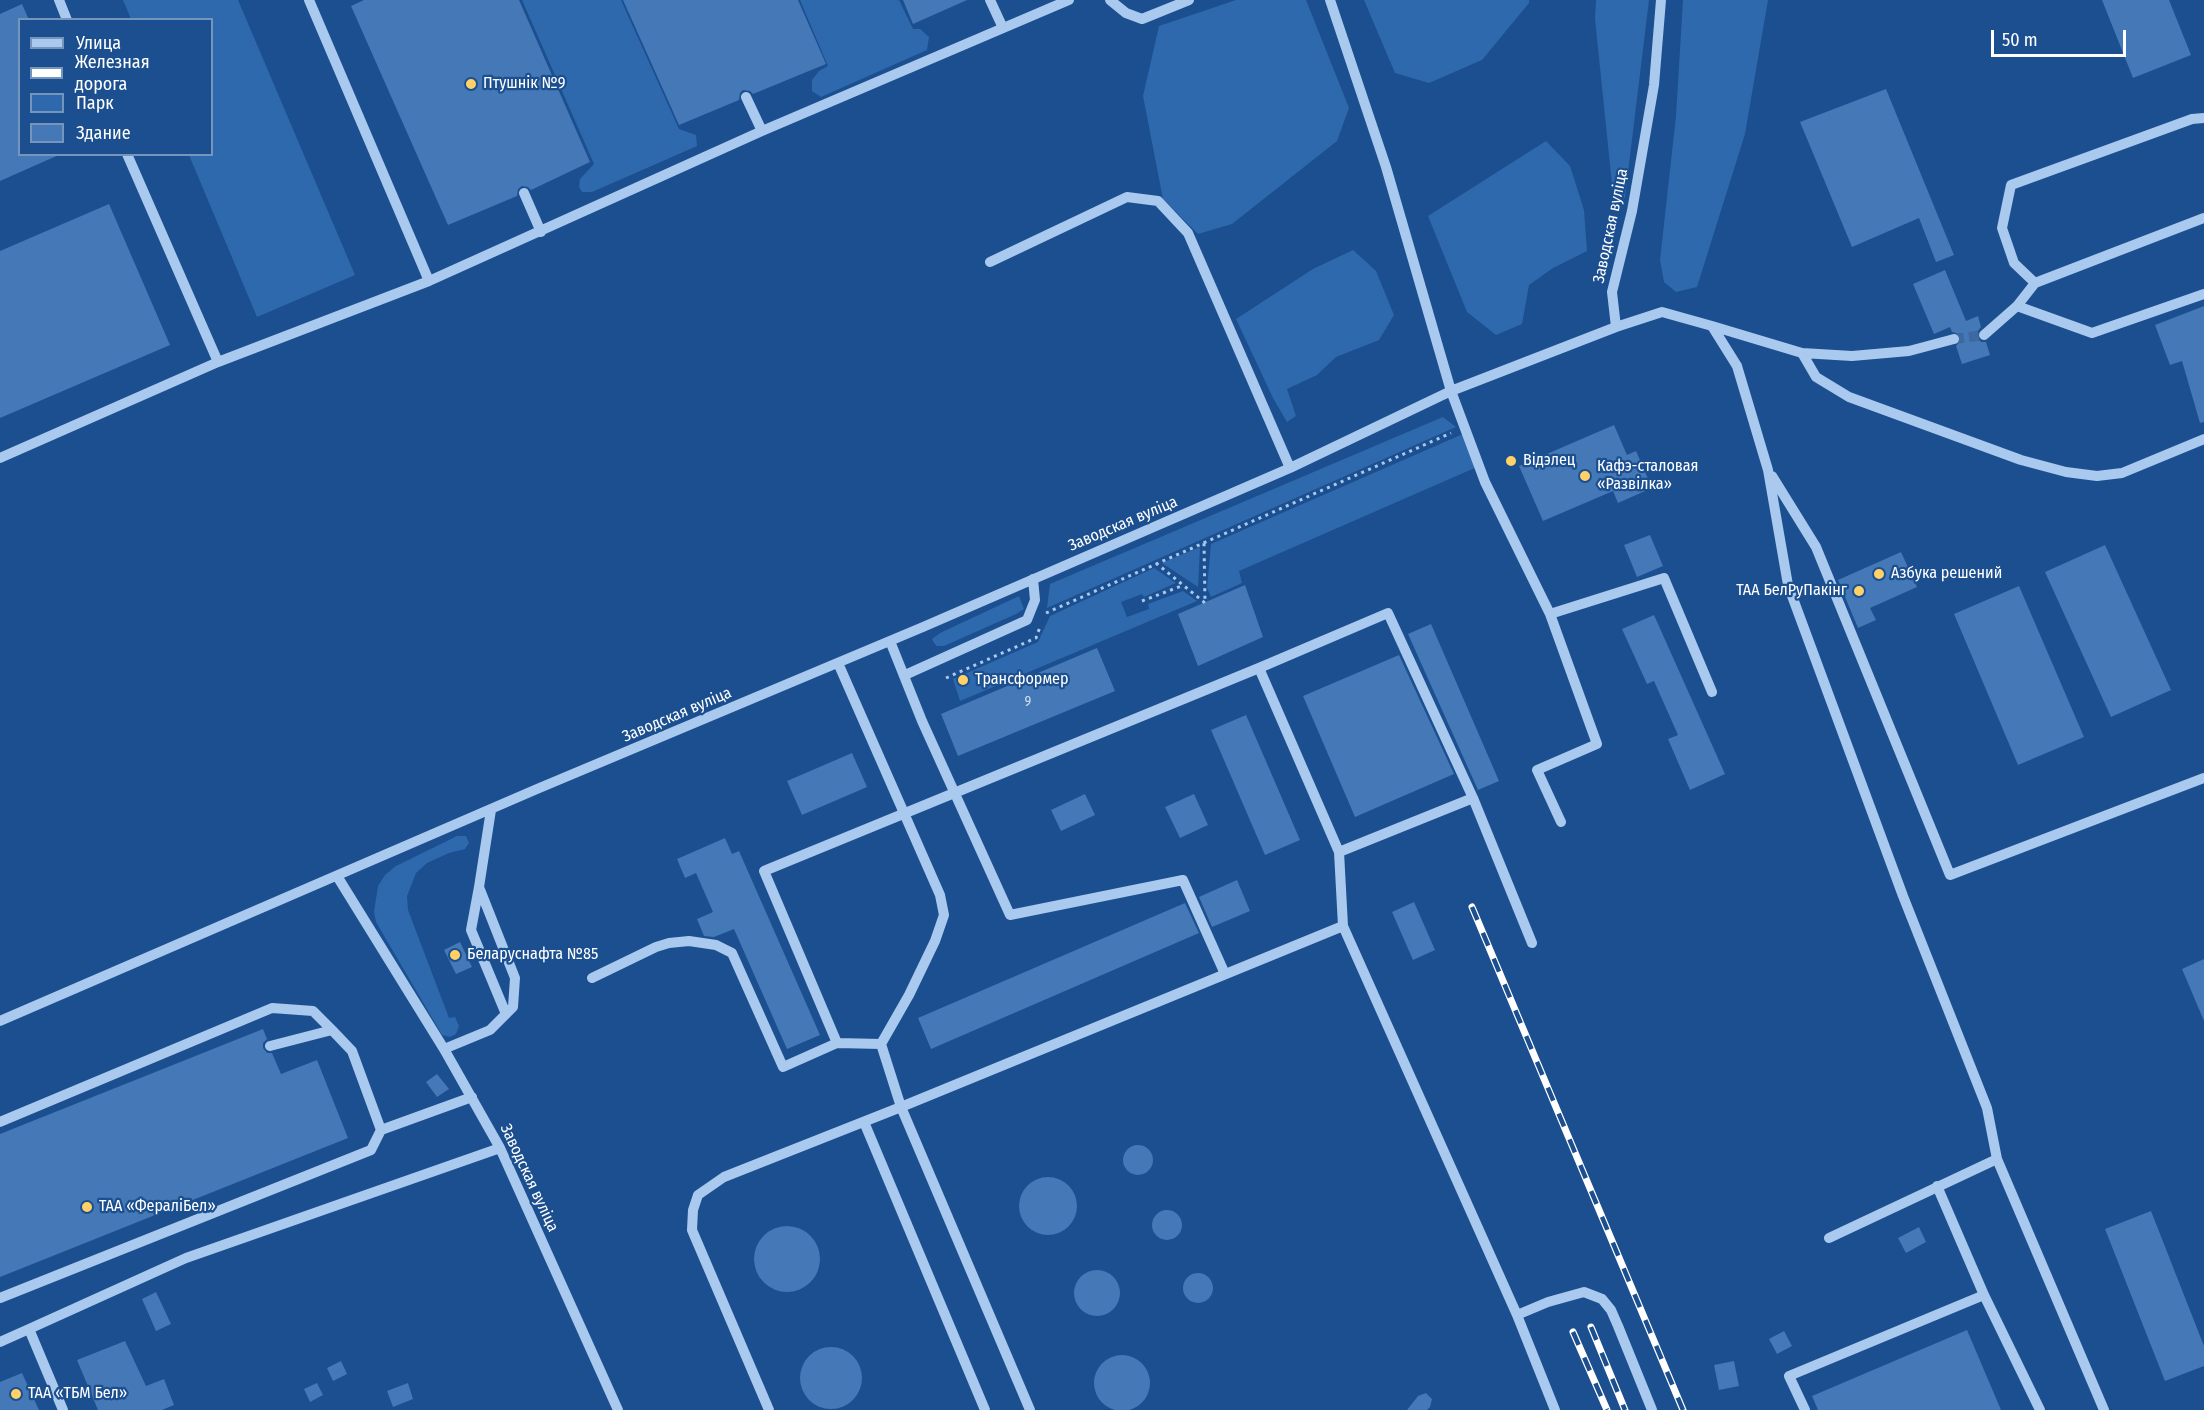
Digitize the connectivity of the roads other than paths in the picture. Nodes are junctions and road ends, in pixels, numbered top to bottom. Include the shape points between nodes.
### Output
1 (59, 0) edge
2 (309, 0) edge
3 (990, 0) edge
4 (1069, 0) edge
5 (1110, 0) edge
6 (1189, 0) edge
7 (1330, 0) edge
8 (1661, 0) edge
9 (66, 18) edge
10 (1003, 28) junction
11 (746, 97) dead end
12 (2204, 118) edge
13 (762, 131) junction
14 (128, 156) edge
15 (524, 193) dead end
16 (2204, 218) edge
17 (541, 232) junction
18 (990, 262) dead end
19 (429, 280) junction
20 (2035, 283) junction
21 (2204, 294) edge
22 (2017, 306) junction
23 (1712, 326) junction
24 (1616, 327) junction
25 (1984, 335) tunnel mouth
26 (1954, 339) tunnel mouth
27 (1802, 353) junction
28 (218, 362) junction
29 (1451, 391) junction
30 (2204, 439) edge
31 (0, 458) edge
32 (1290, 468) junction
33 (1768, 470) junction
34 (1033, 579) junction
35 (1550, 614) junction
36 (890, 641) junction
37 (838, 663) junction
38 (1259, 668) junction
39 (905, 675) junction
40 (1712, 692) dead end
41 (2204, 778) edge
42 (954, 793) junction
43 (1473, 798) junction
44 (491, 810) junction
45 (904, 813) junction
46 (1561, 822) dead end
47 (1339, 852) junction
48 (337, 876) junction
49 (479, 887) junction
50 (1343, 926) junction
51 (1532, 943) dead end
52 (1225, 974) junction
53 (592, 978) dead end
54 (506, 1014) junction
55 (0, 1021) edge
56 (332, 1030) junction
57 (837, 1043) junction
58 (881, 1044) junction
59 (270, 1046) dead end
60 (444, 1049) junction
61 (472, 1097) junction
62 (901, 1107) junction
63 (0, 1122) edge
64 (864, 1122) junction
65 (381, 1130) junction
66 (500, 1148) junction
67 (1997, 1159) junction
68 (1937, 1186) junction
69 (1829, 1238) dead end
70 (1984, 1295) junction
71 (0, 1298) edge
72 (1517, 1315) junction
73 (29, 1329) junction
74 (0, 1342) edge
75 (63, 1410) edge
76 (618, 1410) edge
77 (769, 1410) edge
78 (985, 1410) edge
79 (1030, 1410) edge
80 (1555, 1410) edge
81 (1652, 1410) edge
82 (1806, 1410) edge
83 (2040, 1410) edge
84 (2104, 1410) edge

1 - 9 street
2 - 19 street
3 - 10 street
4 - 10 street
5 - 6 street via 1126,13 1142,19
7 - 29 street via 1386,167
8 - 24 street, Заводская вуліца via 1654,85 1632,211 1612,292
10 - 13 street
11 - 13 street
12 - 20 street via 2011,185 2002,228 2014,263
13 - 17 street
14 - 28 street
15 - 17 street
16 - 20 street
17 - 19 street
18 - 32 street via 1127,197 1158,201 1188,233
19 - 28 street
20 - 22 street
21 - 22 street via 2092,333
22 - 25 street
23 - 24 street via 1662,312
23 - 27 street
23 - 33 street via 1737,366
24 - 29 street, Заводская вуліца
26 - 27 street via 1909,351 1852,356
27 - 30 street via 1816,377 1849,397 2021,460 2066,472 2122,474
28 - 31 street
29 - 32 street, Заводская вуліца
29 - 35 street via 1485,482
32 - 34 street, Заводская вуліца
33 - 41 street via 1816,547 1950,875
33 - 67 street via 1788,585 1903,896 1987,1108
34 - 36 street, Заводская вуліца
34 - 39 street via 1035,600 1028,620
35 - 40 street via 1664,578
35 - 46 street via 1597,744 1537,770
36 - 37 street, Заводская вуліца
36 - 39 street
37 - 44 street, Заводская вуліца
37 - 45 street
38 - 42 street
38 - 43 street via 1388,613
38 - 47 street
39 - 42 street
42 - 45 street
42 - 52 street via 1010,915 1184,880
43 - 47 street
43 - 51 street
44 - 48 street, Заводская вуліца
44 - 49 street
45 - 57 street via 764,871
45 - 58 street via 940,896 944,915
47 - 50 street
48 - 55 street, Заводская вуліца
48 - 60 street, Заводская вуліца
49 - 54 street via 471,930
49 - 54 street via 515,978 513,1006
50 - 52 street
50 - 72 street
52 - 62 street
53 - 57 street via 669,943 716,945 732,953 783,1067
54 - 60 street via 490,1030
56 - 59 street
56 - 63 street via 313,1011 272,1008
56 - 65 street via 352,1051
57 - 58 street
58 - 62 street
60 - 61 street, Заводская вуліца
61 - 65 street
61 - 66 street, Заводская вуліца
62 - 64 street
62 - 79 street
64 - 77 street via 724,1177 698,1195 693,1210 692,1230
64 - 78 street
65 - 71 street via 371,1150
66 - 73 street via 186,1258
66 - 76 street, Заводская вуліца
67 - 68 street
67 - 84 street
68 - 69 street
68 - 70 street
70 - 82 street via 1789,1376
70 - 83 street
72 - 80 street
72 - 81 street via 1584,1292 1602,1299 1611,1310
73 - 74 street
73 - 75 street

